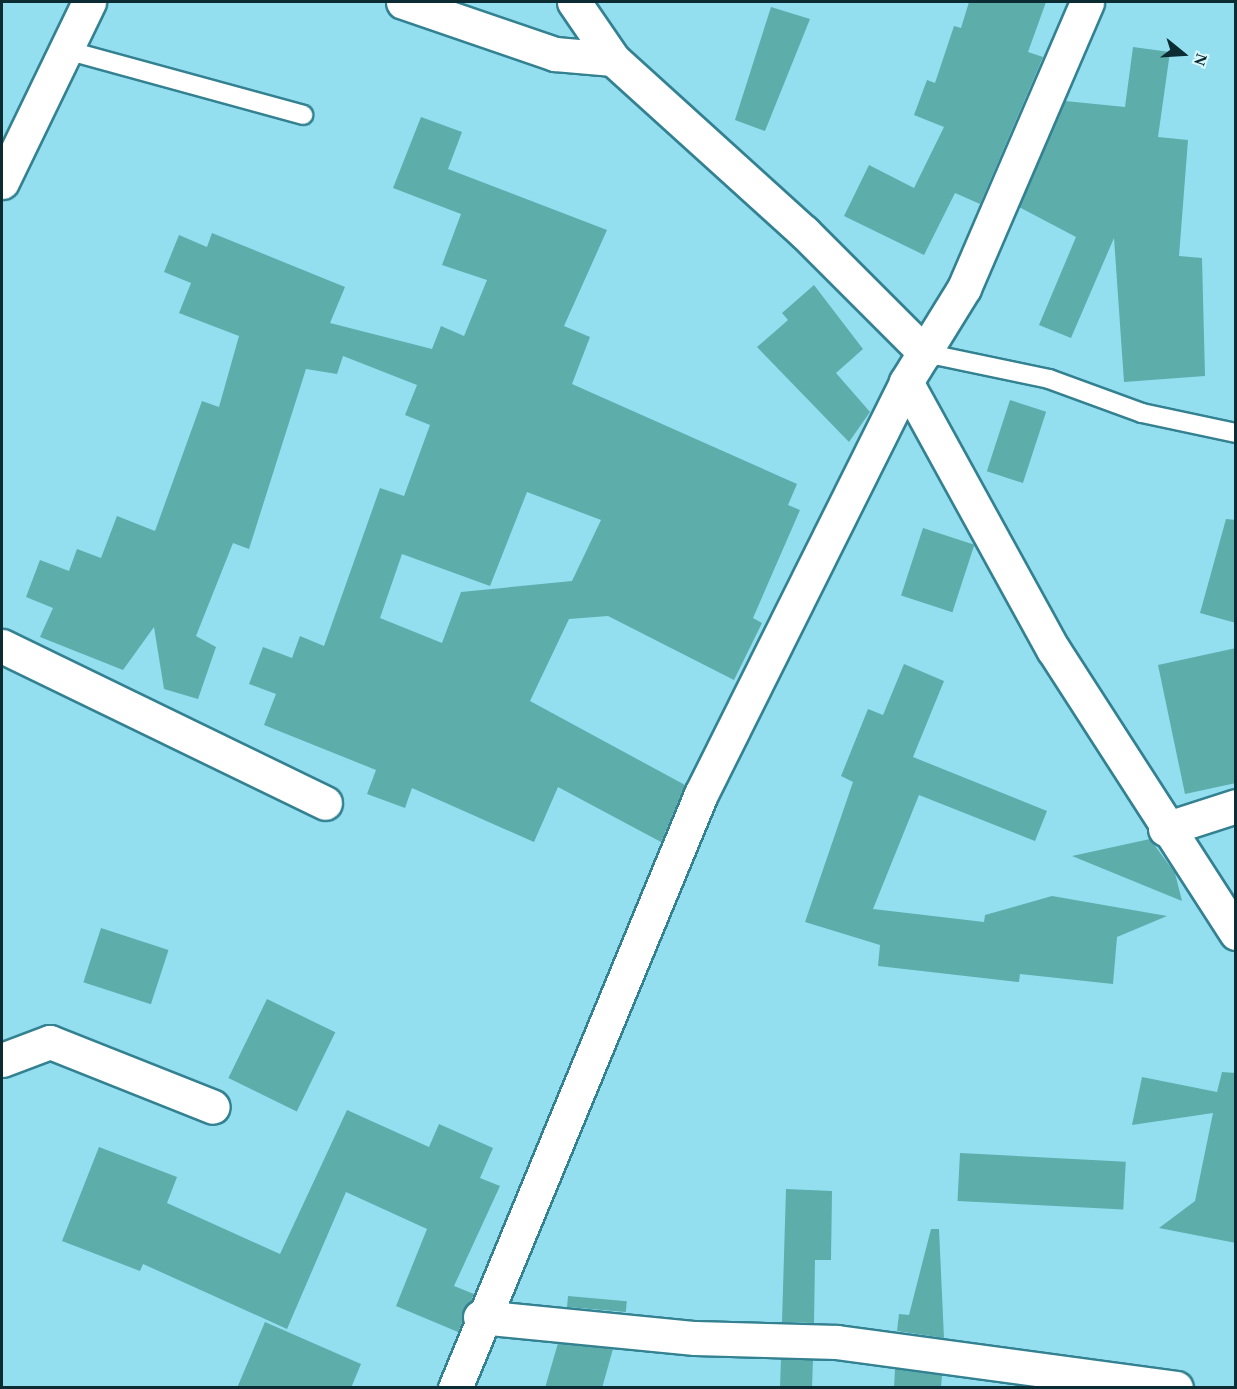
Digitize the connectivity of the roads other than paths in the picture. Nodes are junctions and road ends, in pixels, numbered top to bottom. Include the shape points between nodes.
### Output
1 (89, 2) edge
2 (403, 2) edge
3 (574, 2) edge
4 (1087, 2) edge
5 (66, 50) junction
6 (613, 60) junction
7 (303, 115) dead end
8 (2, 182) edge
9 (925, 353) junction
10 (906, 382) junction
11 (1236, 433) edge
12 (2, 646) edge
13 (325, 803) dead end
14 (1236, 806) edge
15 (1165, 829) junction
16 (1236, 933) edge
17 (2, 1060) edge
18 (213, 1107) dead end
19 (480, 1317) junction
20 (454, 1388) edge
21 (1176, 1388) edge

1 - 5 street
2 - 6 street via 555,54
3 - 6 street
4 - 9 street via 964,288
5 - 7 lane
5 - 8 street
6 - 9 street via 804,232
9 - 10 street
9 - 11 lane via 1049,379 1142,413
10 - 15 street via 1053,649
10 - 19 street via 701,794
12 - 13 street
14 - 15 street
15 - 16 street
17 - 18 street via 50,1042
19 - 20 street
19 - 21 street via 695,1338 837,1342

